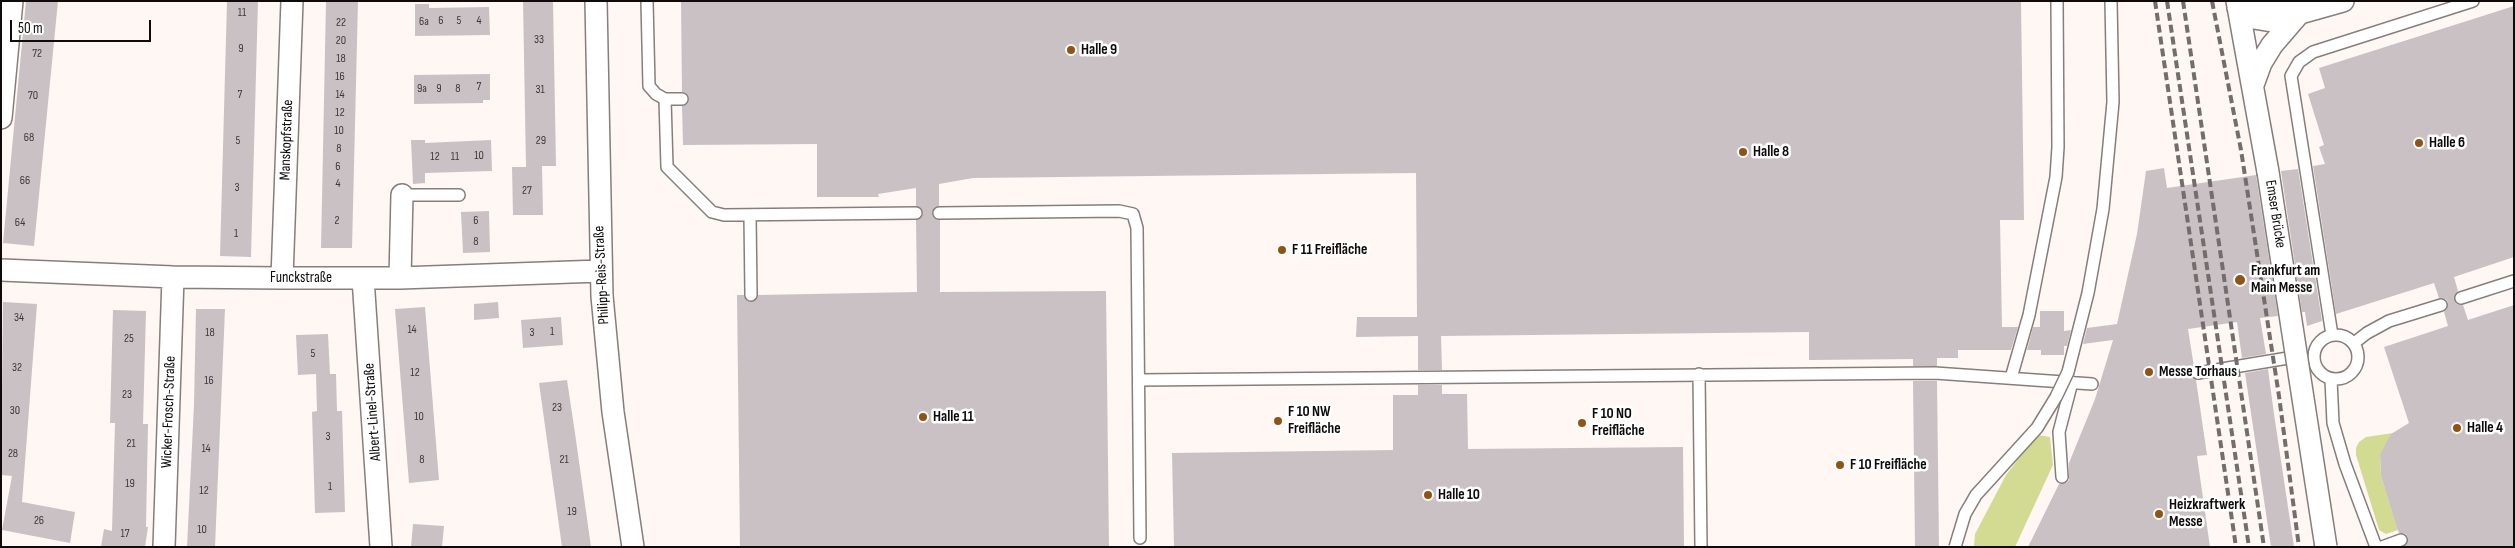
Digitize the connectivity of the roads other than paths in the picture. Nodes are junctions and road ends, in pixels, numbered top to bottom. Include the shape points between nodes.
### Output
1 (12, 1) edge
2 (292, 1) edge
3 (596, 1) edge
4 (647, 1) edge
5 (2057, 1) edge
6 (2111, 1) edge
7 (2473, 1) edge
8 (2336, 3) edge
9 (2238, 7) edge
10 (2297, 16) junction
11 (2252, 85) junction
12 (665, 99) junction
13 (682, 99) dead end
14 (1, 118) edge
15 (402, 195) joint
16 (459, 195) dead end
17 (916, 213) dead end
18 (940, 213) dead end
19 (750, 215) junction
20 (1, 270) edge
21 (600, 270) junction
22 (174, 278) junction
23 (282, 278) junction
24 (363, 278) junction
25 (400, 278) junction
26 (2514, 281) edge
27 (751, 295) dead end
28 (2461, 298) dead end
29 (2441, 304) dead end
30 (2332, 334) junction
31 (2354, 343) junction
32 (2314, 354) junction
33 (2198, 373) dead end
34 (1699, 374) junction
35 (2011, 378) junction
36 (2331, 379) junction
37 (1139, 380) junction
38 (2072, 382) junction
39 (2092, 384) dead end
40 (2062, 477) dead end
41 (1140, 538) dead end
42 (2401, 540) dead end
43 (164, 547) edge
44 (381, 547) edge
45 (633, 547) edge
46 (1701, 547) edge
47 (1956, 547) edge
48 (2326, 547) edge
49 (2376, 547) edge
50 (2382, 547) edge

1 - 14 street
2 - 23 street, Manskopfstraße
3 - 21 street, Philipp-Reis-Straße
4 - 12 lane via 649,86
5 - 35 lane via 2056,178 2029,315
6 - 47 lane, bridge via 2113,102 2103,209 2088,293 2068,372 2037,428 1964,514
7 - 30 lane via 2313,52 2299,62 2291,76
8 - 9 street
8 - 10 street
9 - 10 street via 2248,17 2266,21
9 - 11 street, Emser Brücke
10 - 11 street via 2272,44
11 - 48 street, Emser Brücke, bridge
12 - 13 lane
12 - 19 lane via 667,168 712,212
15 - 16 lane
15 - 25 street
17 - 19 lane
18 - 37 lane via 1119,211 1133,214 1137,228
19 - 27 lane
20 - 22 street, Funckstraße
21 - 25 street, Funckstraße
21 - 45 street, Philipp-Reis-Straße via 613,412
22 - 23 street, Funckstraße
22 - 43 street, Wicker-Frosch-Straße
23 - 24 street, Funckstraße
24 - 25 street, Funckstraße
24 - 44 street, Albert-Linel-Straße
26 - 28 lane
29 - 31 lane via 2389,321
30 - 31 lane via 2345,336
30 - 32 lane via 2319,341
31 - 36 lane via 2358,355 2355,368 2345,377
32 - 33 lane
32 - 36 lane via 2316,367
34 - 35 lane via 1935,373
34 - 37 lane
34 - 46 lane
35 - 38 lane
36 - 49 lane via 2333,423
37 - 41 lane
38 - 39 lane
38 - 40 lane via 2059,432
42 - 50 lane

